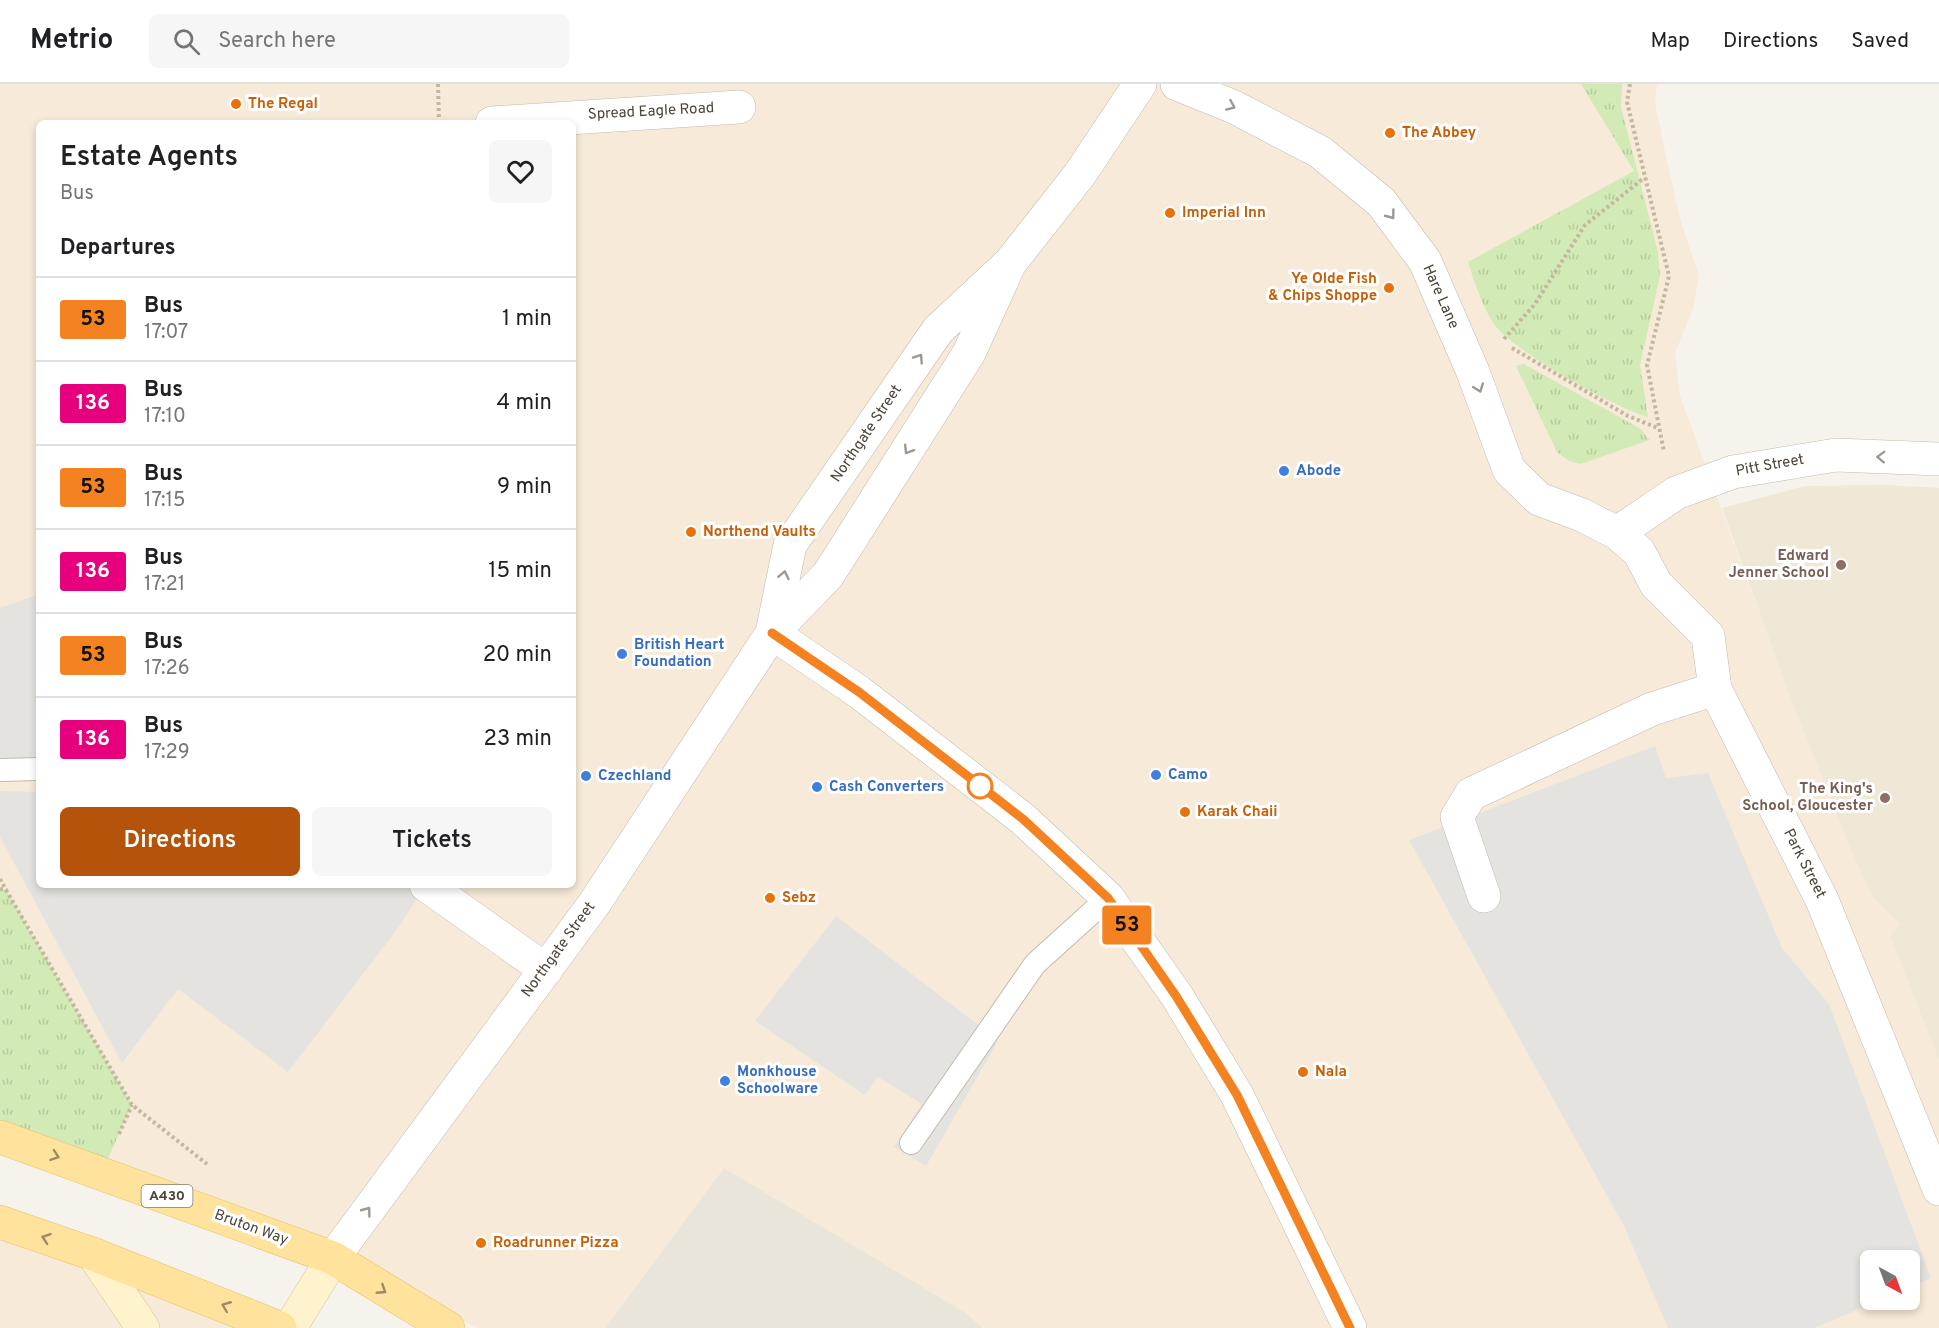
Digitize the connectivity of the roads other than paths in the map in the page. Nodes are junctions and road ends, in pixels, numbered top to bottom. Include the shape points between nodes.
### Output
1 (1140, 84) edge
2 (1177, 84) edge
3 (740, 107) dead end
4 (538, 120) edge
5 (1010, 262) junction
6 (1939, 459) edge
7 (1617, 532) junction
8 (772, 633) junction
9 (1715, 689) junction
10 (36, 769) edge
11 (0, 770) edge
12 (430, 888) edge
13 (1484, 896) dead end
14 (1108, 898) junction
15 (546, 970) junction
16 (0, 1137) edge
17 (911, 1143) dead end
18 (1939, 1189) edge
19 (0, 1222) edge
20 (93, 1254) junction
21 (333, 1258) junction
22 (143, 1328) edge
23 (280, 1328) edge
24 (290, 1328) edge
25 (448, 1328) edge
26 (1350, 1328) edge

1 - 5 street, Northgate Street via 1080,174
2 -> 7 street, Hare Lane via 1234,107 1320,152 1381,202 1425,261 1473,372 1509,470 1539,499
3 - 4 street, Spread Eagle Road
5 -> 8 street, Northgate Street via 964,362 828,575
8 -> 5 street, Northgate Street via 790,545 938,330
6 -> 7 street, Pitt Street via 1836,455 1733,472 1676,493
7 - 9 street, Park Street via 1639,552 1656,584 1708,636
8 - 14 street via 859,692 1023,819
8 - 15 street, Northgate Street via 594,904
9 - 13 street via 1652,709 1471,794 1457,817
9 - 18 street, Park Street via 1822,900
10 - 11 lane
12 - 15 street
14 - 17 lane via 1035,964
14 - 26 street via 1176,996 1237,1095
21 -> 15 street, Northgate Street
16 -> 21 main road, Bruton Way / A430
20 -> 19 main road
20 - 22 main road
23 -> 20 main road
21 - 24 main road
21 -> 25 main road, A430

